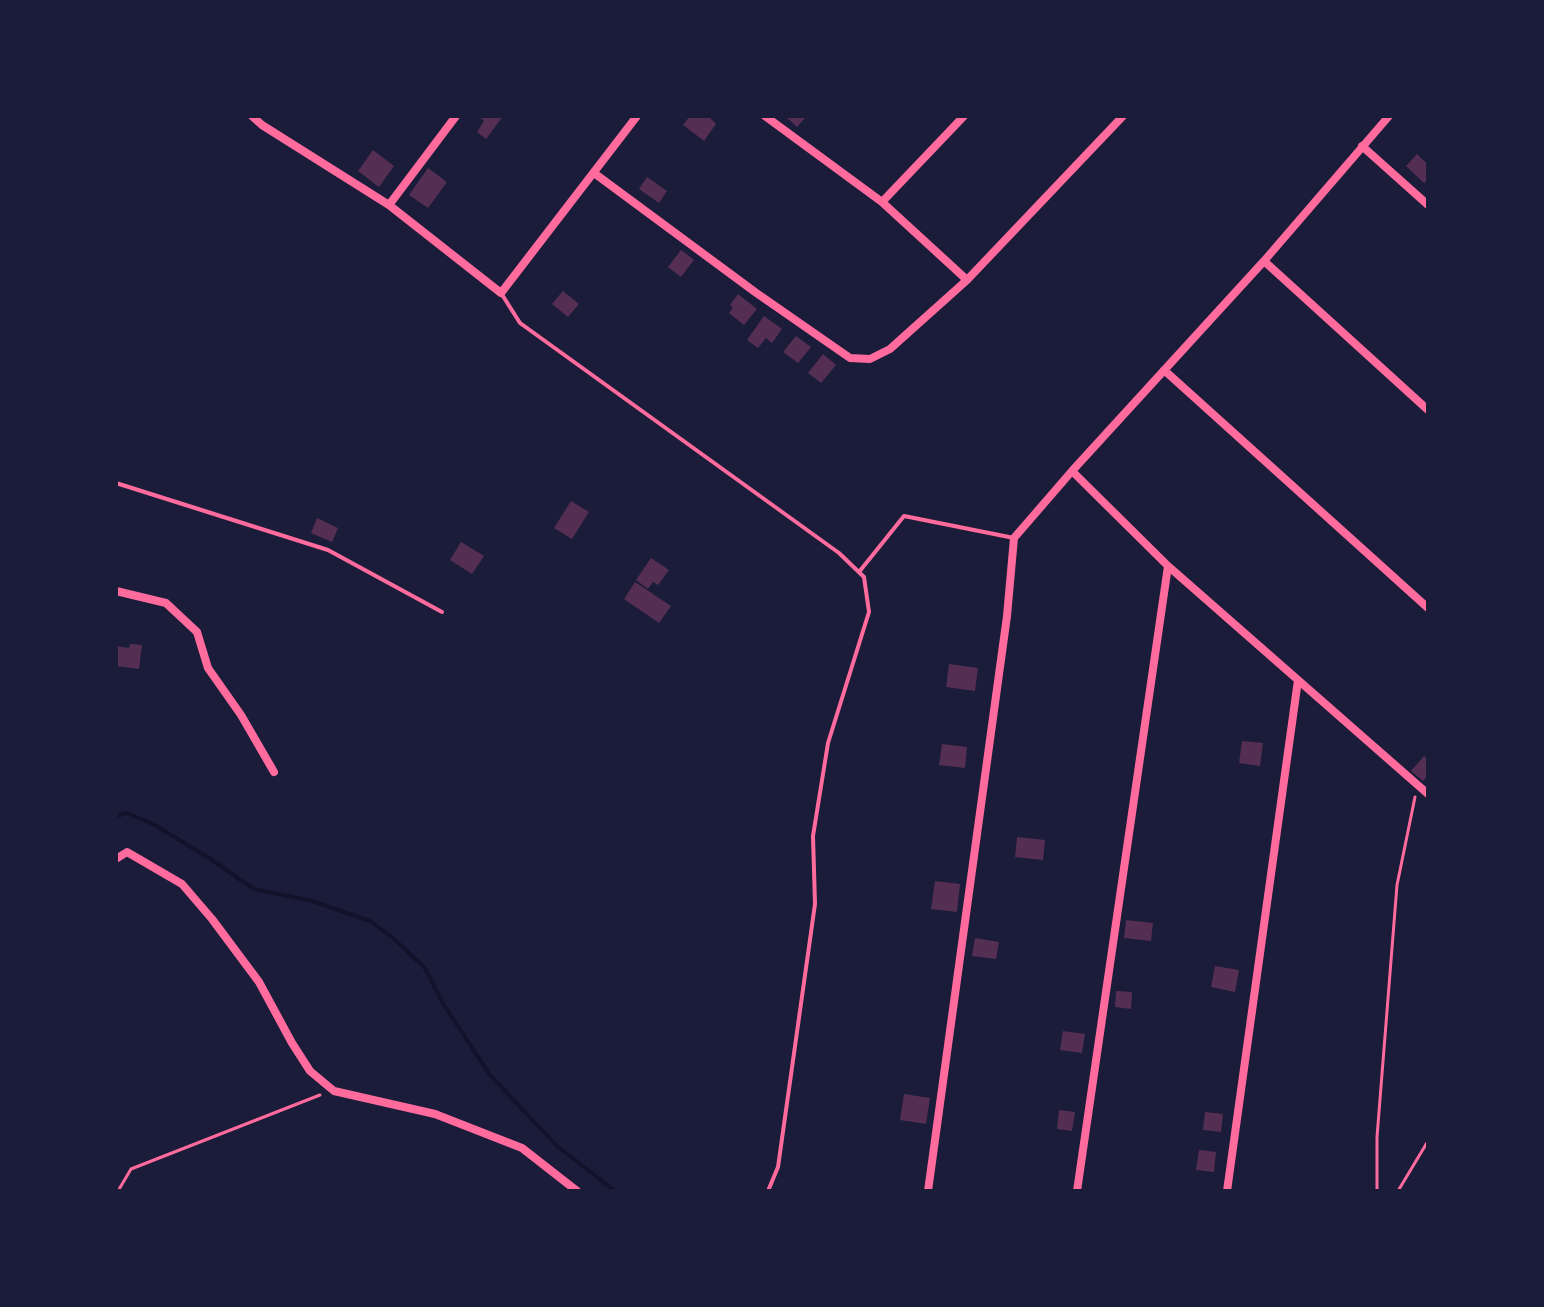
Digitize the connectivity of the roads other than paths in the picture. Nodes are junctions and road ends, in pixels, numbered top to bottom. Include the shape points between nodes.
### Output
1 (145, 116) edge
2 (153, 116) edge
3 (252, 116) edge
4 (269, 116) edge
5 (456, 116) edge
6 (637, 116) edge
7 (765, 116) edge
8 (964, 116) edge
9 (1123, 116) edge
10 (1389, 116) edge
11 (262, 125) junction
12 (1362, 146) junction
13 (594, 173) junction
14 (882, 202) junction
15 (389, 205) junction
16 (1428, 205) edge
17 (1264, 261) junction
18 (967, 280) junction
19 (501, 293) junction
20 (1164, 370) junction
21 (1428, 410) edge
22 (1072, 471) junction
23 (116, 483) edge
24 (1014, 538) junction
25 (1168, 566) junction
26 (859, 572) junction
27 (116, 591) edge
28 (1428, 608) edge
29 (442, 612) dead end
30 (1298, 680) junction
31 (274, 772) dead end
32 (1428, 794) edge
33 (116, 859) edge
34 (577, 1191) edge
35 (768, 1191) edge
36 (928, 1191) edge
37 (1077, 1191) edge
38 (1227, 1191) edge

1 - 2 lane
3 - 11 street
4 - 11 street
5 - 15 street
6 - 13 street
7 - 14 street
8 - 14 street
9 - 18 street
10 - 12 street
11 - 15 street
12 - 16 street
12 - 17 street
13 - 18 street via 850,358 870,359 890,349
13 - 19 street
14 - 18 street
15 - 19 street
17 - 20 street
17 - 21 street
19 - 26 lane via 520,323
20 - 22 street
20 - 28 street
22 - 24 street
22 - 25 street
23 - 29 lane via 328,550
24 - 26 lane via 904,516
24 - 36 street
25 - 30 street
25 - 37 street
26 - 35 lane via 869,612 828,743 813,836 815,904 778,1167
27 - 31 street via 166,603 197,632 208,668
30 - 32 street
30 - 38 street
33 - 34 street via 127,852 182,884 259,982 310,1071 334,1091 435,1114 522,1148

